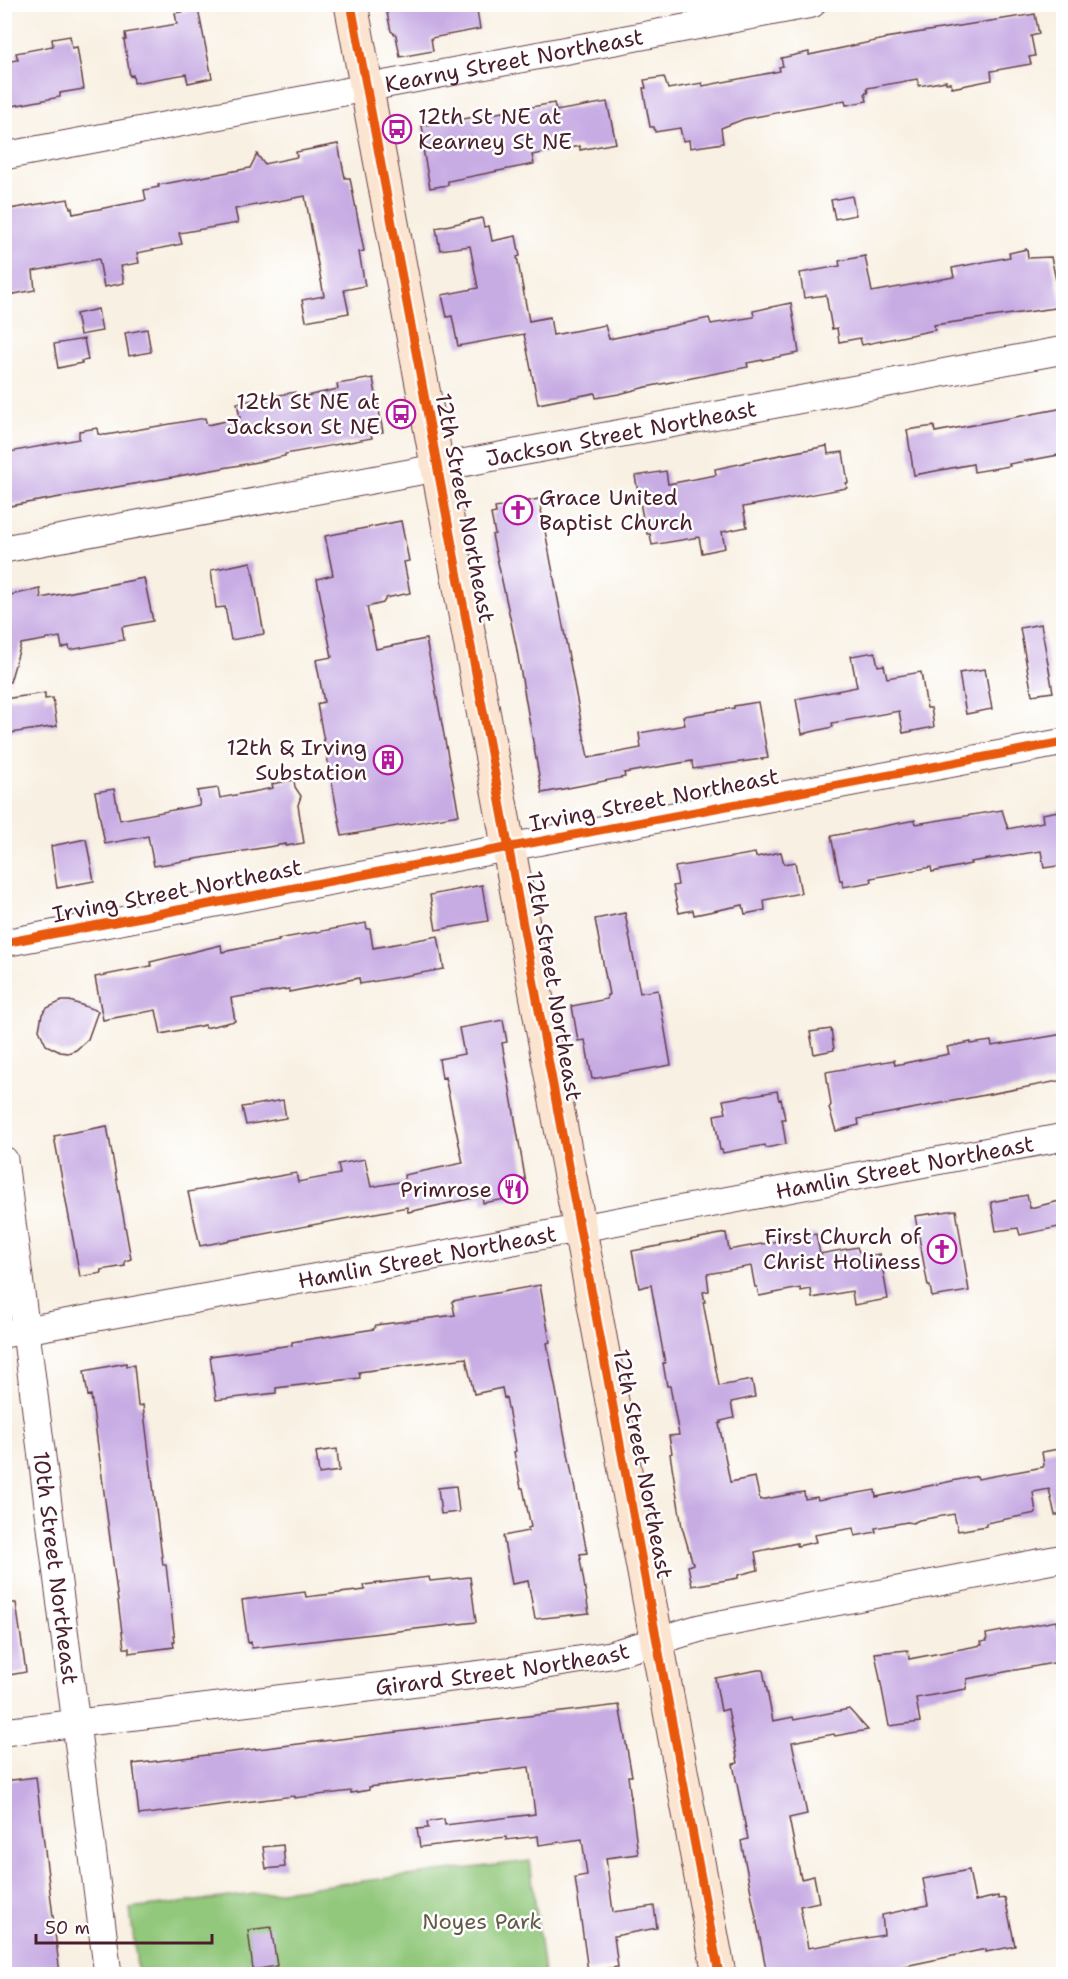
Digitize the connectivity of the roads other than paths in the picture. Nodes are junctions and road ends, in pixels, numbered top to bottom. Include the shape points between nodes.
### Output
1 (351, 4) edge
2 (812, 4) edge
3 (367, 88) junction
4 (4, 156) edge
5 (1064, 350) edge
6 (437, 468) junction
7 (4, 549) edge
8 (1064, 742) edge
9 (508, 847) junction
10 (4, 943) edge
11 (1064, 1137) edge
12 (4, 1160) edge
13 (580, 1228) junction
14 (15, 1332) edge
15 (1064, 1558) edge
16 (657, 1642) junction
17 (76, 1723) junction
18 (4, 1732) edge
19 (108, 1974) edge
20 (719, 1974) edge

1 - 3 street, 12th Street Northeast
2 - 3 street, Kearny Street Northeast
3 - 4 street, Kearny Street Northeast
3 - 6 street, 12th Street Northeast
5 - 6 street, Jackson Street Northeast
6 - 7 street, Jackson Street Northeast
6 - 9 street, 12th Street Northeast
8 - 9 street, Irving Street Northeast
9 - 10 street, Irving Street Northeast
9 - 13 street, 12th Street Northeast
11 - 13 street, Hamlin Street Northeast
12 - 14 street, 10th Street Northeast
13 - 14 street, Hamlin Street Northeast
13 - 16 street, 12th Street Northeast
14 - 17 street, 10th Street Northeast
15 - 16 street, Girard Street Northeast via 700,1628
16 - 17 street, Girard Street Northeast via 610,1655 508,1671
16 - 20 street, 12th Street Northeast
17 - 18 street, Girard Street Northeast
17 - 19 street, 10th Street Northeast

